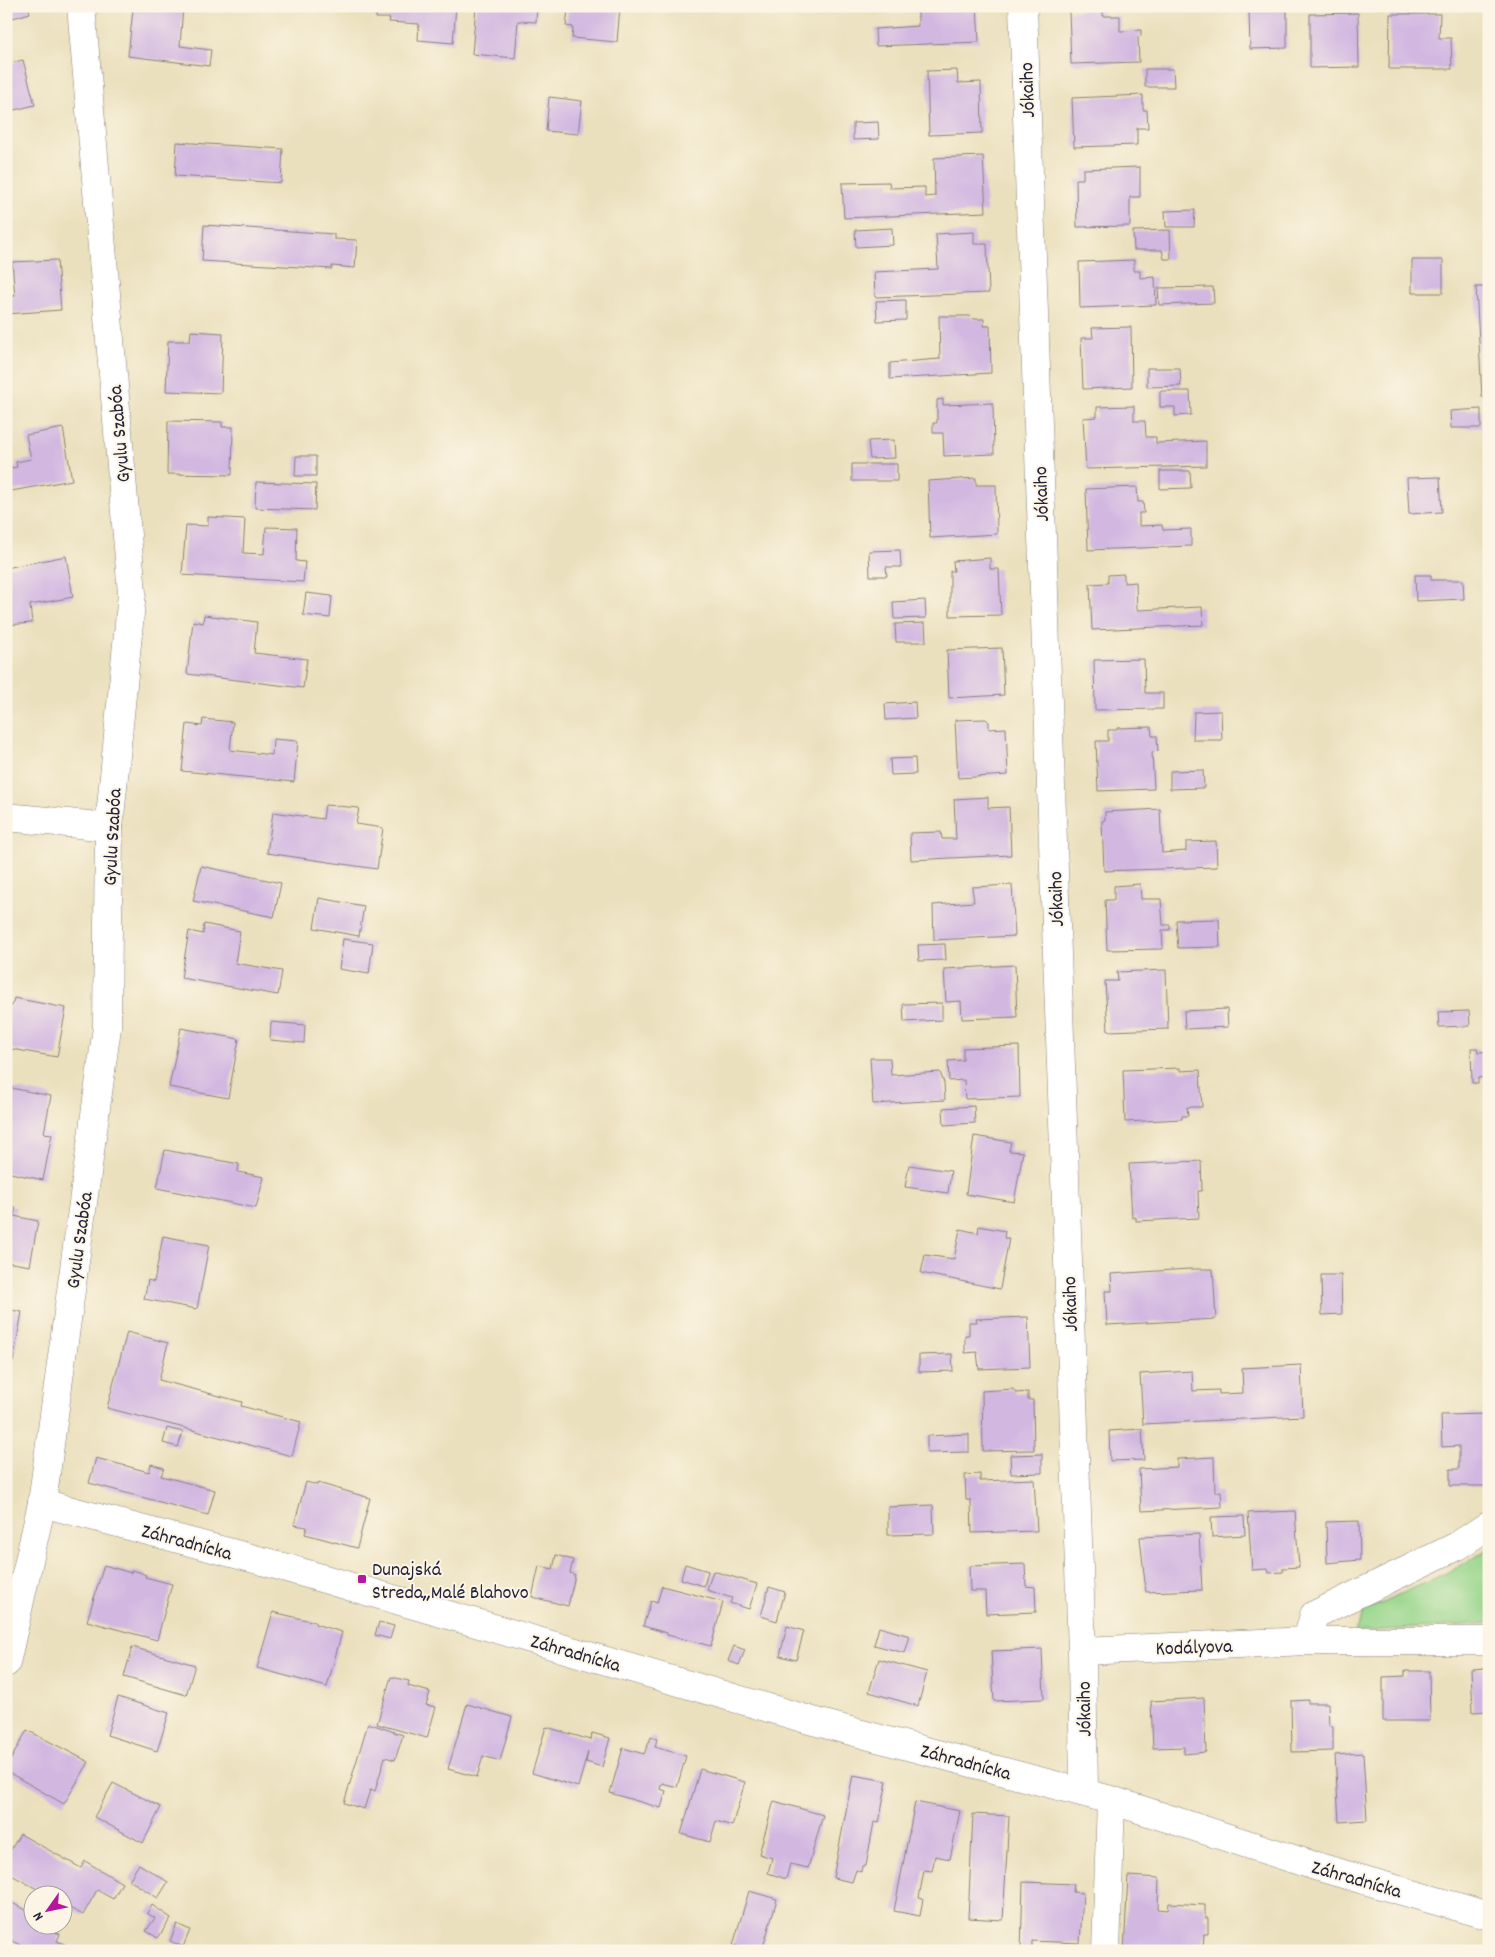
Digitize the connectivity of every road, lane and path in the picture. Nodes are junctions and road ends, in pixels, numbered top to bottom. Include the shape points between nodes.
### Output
1 (81, 6) edge
2 (1023, 6) edge
3 (6, 817) edge
4 (109, 827) junction
5 (42, 1503) junction
6 (1489, 1525) edge
7 (1489, 1641) edge
8 (1307, 1642) junction
9 (1082, 1651) junction
10 (6, 1663) edge
11 (1084, 1792) junction
12 (1111, 1800) junction
13 (1489, 1916) edge
14 (1106, 1951) edge

1 - 4 street, Gyulu Szabóa via 132,593
2 - 9 street, Jókaiho
3 - 4 street
4 - 5 street, Gyulu Szabóa via 107,1027
5 - 10 street, Gyulu Szabóa
5 - 11 street, Záhradnícka via 266,1562 814,1721
6 - 8 street via 1458,1546 1314,1615
7 - 8 street, Kodályova
8 - 9 street, Kodályova
9 - 11 street, Jókaiho
11 - 12 street, Záhradnícka
12 - 13 street, Záhradnícka via 1312,1865
12 - 14 street

